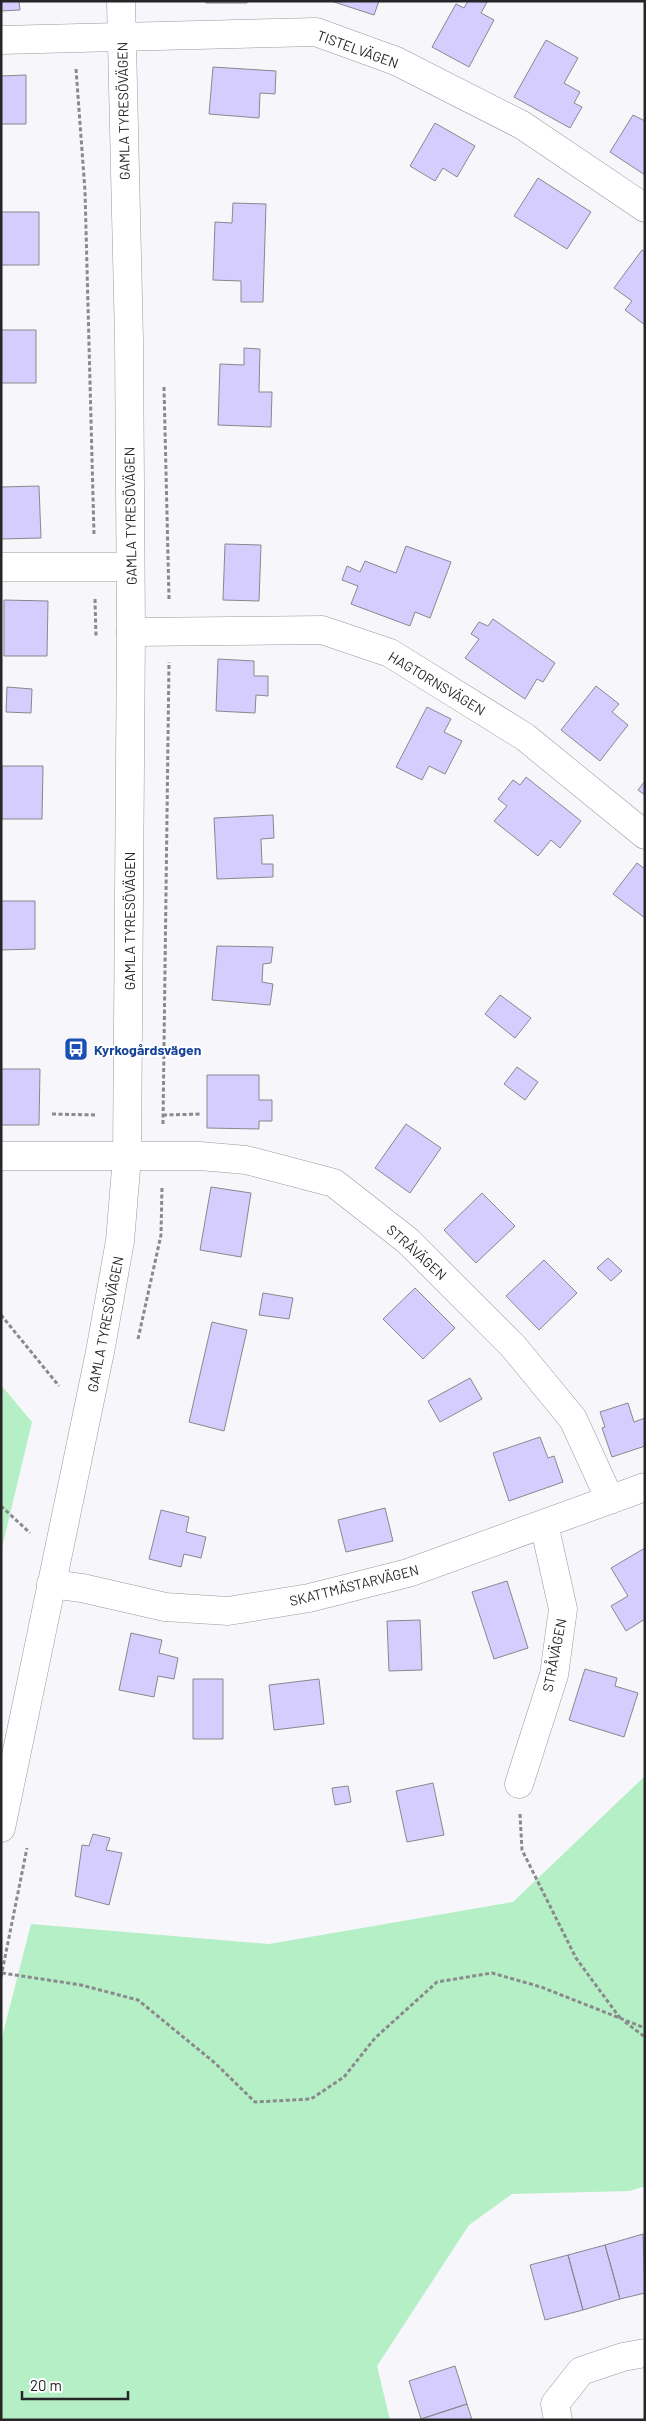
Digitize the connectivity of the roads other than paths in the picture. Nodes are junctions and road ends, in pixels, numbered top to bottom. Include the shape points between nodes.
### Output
1 (121, 1) edge
2 (121, 37) junction
3 (1, 40) edge
4 (645, 208) edge
5 (130, 566) junction
6 (1, 567) edge
7 (132, 632) junction
8 (645, 835) edge
9 (1, 1156) edge
10 (127, 1157) junction
11 (645, 1486) edge
12 (610, 1500) junction
13 (544, 1524) junction
14 (51, 1584) junction
15 (519, 1784) road end
16 (1, 1828) edge
17 (645, 2353) edge
18 (558, 2420) edge

1 - 2 street, GAMLA TYRESÖVÄGEN
2 - 3 street, TISTELVÄGEN
2 - 4 street, TISTELVÄGEN via 316,32 396,61 522,125
2 - 5 street, GAMLA TYRESÖVÄGEN via 129,340
5 - 6 street
5 - 7 street, GAMLA TYRESÖVÄGEN
7 - 8 street, HAGTORNSVÄGEN via 322,630 390,653 525,736
7 - 10 street, GAMLA TYRESÖVÄGEN
9 - 10 street
10 - 12 street, STRÅVÄGEN via 200,1156 246,1160 334,1183 408,1241 513,1346 573,1419
10 - 14 street, GAMLA TYRESÖVÄGEN via 117,1260
11 - 12 street, SKATTMÄSTARVÄGEN
12 - 13 street, SKATTMÄSTARVÄGEN
13 - 14 street, SKATTMÄSTARVÄGEN via 408,1573 309,1598 228,1611 165,1606
13 - 15 street, STRÅVÄGEN via 563,1609 554,1675
14 - 16 street, GAMLA TYRESÖVÄGEN
17 - 18 street via 581,2371 555,2404

